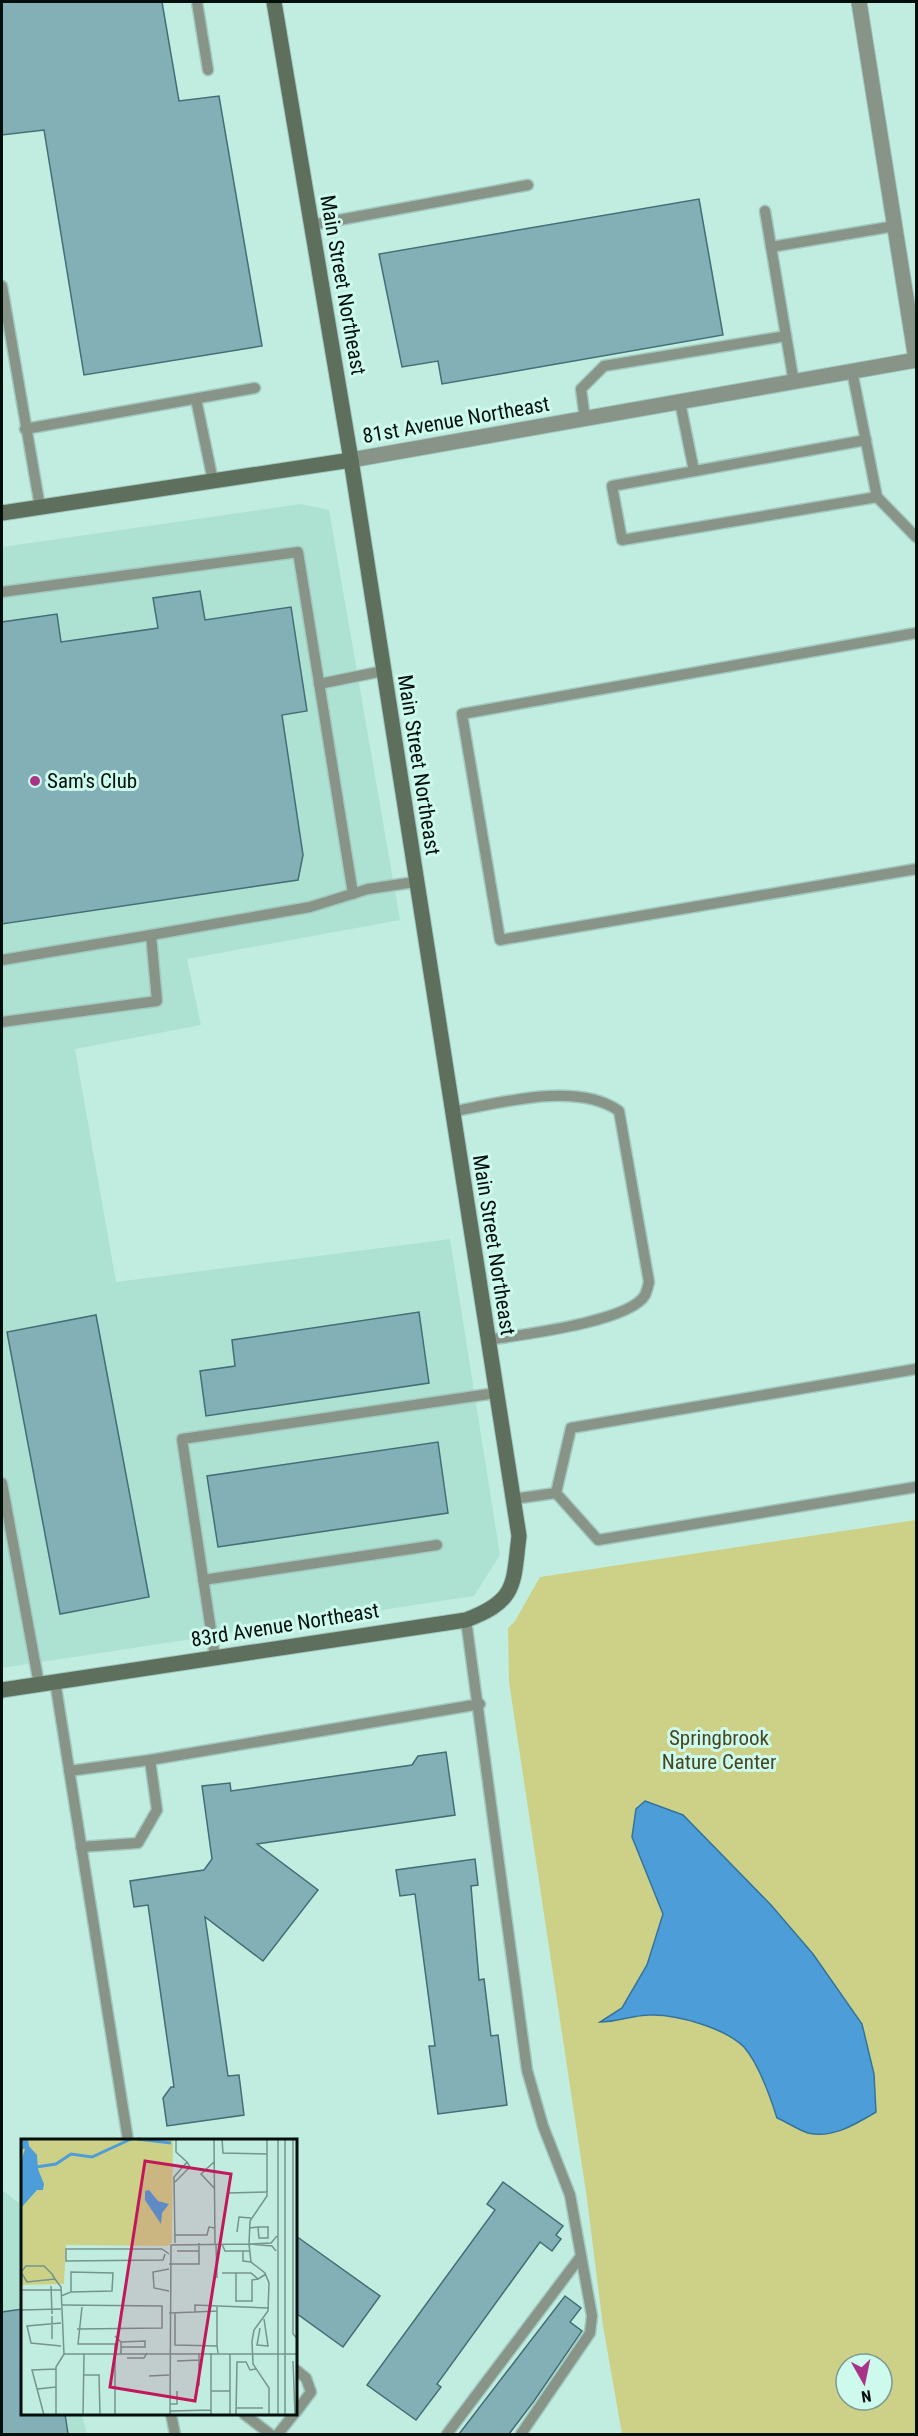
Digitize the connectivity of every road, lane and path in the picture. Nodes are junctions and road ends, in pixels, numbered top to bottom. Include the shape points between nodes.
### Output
1 (197, 2) edge
2 (274, 2) edge
3 (859, 2) edge
4 (208, 70) dead end
5 (528, 185) dead end
6 (765, 211) dead end
7 (312, 225) junction
8 (895, 226) junction
9 (771, 247) junction
10 (2, 286) edge
11 (786, 336) junction
12 (916, 361) edge
13 (852, 371) junction
14 (794, 383) junction
15 (255, 388) dead end
16 (196, 399) junction
17 (680, 402) junction
18 (585, 419) junction
19 (25, 429) junction
20 (866, 440) junction
21 (351, 460) junction
22 (694, 471) junction
23 (213, 481) junction
24 (877, 497) junction
25 (40, 507) junction
26 (2, 513) edge
27 (916, 537) edge
28 (2, 592) edge
29 (916, 633) edge
30 (383, 671) junction
31 (319, 684) junction
32 (916, 869) edge
33 (415, 882) junction
34 (353, 894) junction
35 (151, 935) junction
36 (2, 960) edge
37 (2, 1022) edge
38 (451, 1112) junction
39 (487, 1340) junction
40 (916, 1369) edge
41 (496, 1393) junction
42 (2, 1483) edge
43 (916, 1487) edge
44 (556, 1493) junction
45 (513, 1499) junction
46 (519, 1536) joint
47 (437, 1545) dead end
48 (203, 1580) junction
49 (466, 1620) junction
50 (215, 1657) junction
51 (55, 1681) junction
52 (39, 1684) junction
53 (2, 1690) edge
54 (480, 1704) junction
55 (150, 1760) junction
56 (69, 1771) junction
57 (81, 1847) junction
58 (128, 2139) edge
59 (581, 2256) junction
60 (297, 2371) edge
61 (297, 2410) edge
62 (171, 2415) edge
63 (245, 2415) edge
64 (293, 2415) edge
65 (175, 2434) edge
66 (270, 2434) edge
67 (278, 2434) edge
68 (447, 2434) edge
69 (521, 2434) edge

1 - 4 lane
2 - 7 street, Main Street Northeast
3 - 8 street
5 - 7 lane
6 - 9 lane
7 - 21 street, Main Street Northeast
8 - 9 lane
8 - 12 street
9 - 11 lane
10 - 19 lane
11 - 14 lane
11 - 18 lane via 604,366 581,389
12 - 13 street, 81st Avenue Northeast
13 - 14 street, 81st Avenue Northeast
13 - 20 lane
14 - 17 street, 81st Avenue Northeast
15 - 16 lane
16 - 19 lane
16 - 23 lane
17 - 18 street, 81st Avenue Northeast
17 - 22 lane
18 - 21 street, 81st Avenue Northeast
19 - 25 lane
20 - 22 lane
20 - 24 lane
21 - 23 street, 81st Avenue Northeast
21 - 30 street, Main Street Northeast
22 - 24 lane via 612,486 622,540
23 - 25 street, 81st Avenue Northeast
24 - 27 lane
25 - 26 street, 81st Avenue Northeast
28 - 31 lane via 298,552
29 - 32 lane via 462,714 500,940
30 - 31 lane
30 - 33 street, Main Street Northeast
31 - 34 lane
33 - 34 lane
33 - 38 street, Main Street Northeast
34 - 35 lane via 310,907
35 - 36 lane
35 - 37 lane via 157,1001
38 - 39 street, Main Street Northeast
38 - 39 lane via 515,1100 581,1096 619,1111 649,1282 645,1296 624,1312 550,1331
39 - 41 street, Main Street Northeast
40 - 44 lane via 571,1428
41 - 45 street, Main Street Northeast
41 - 48 lane via 182,1439
42 - 52 lane
43 - 44 lane via 598,1540
44 - 45 lane
45 - 46 street, Main Street Northeast
46 - 49 street, 83rd Avenue Northeast via 508,1595 492,1610
47 - 48 lane
48 - 50 lane
49 - 50 street, 83rd Avenue Northeast
49 - 54 lane
50 - 51 street, 83rd Avenue Northeast
51 - 52 street, 83rd Avenue Northeast
51 - 56 lane
52 - 53 street, 83rd Avenue Northeast
54 - 55 lane
54 - 59 lane via 527,2070 543,2126 570,2195
55 - 56 lane
55 - 57 lane via 158,1810 138,1843
56 - 57 lane
57 - 58 lane
59 - 68 lane
59 - 69 lane via 592,2316 590,2333
60 - 61 lane via 306,2378 311,2392
62 - 65 lane
63 - 66 lane
64 - 67 lane

